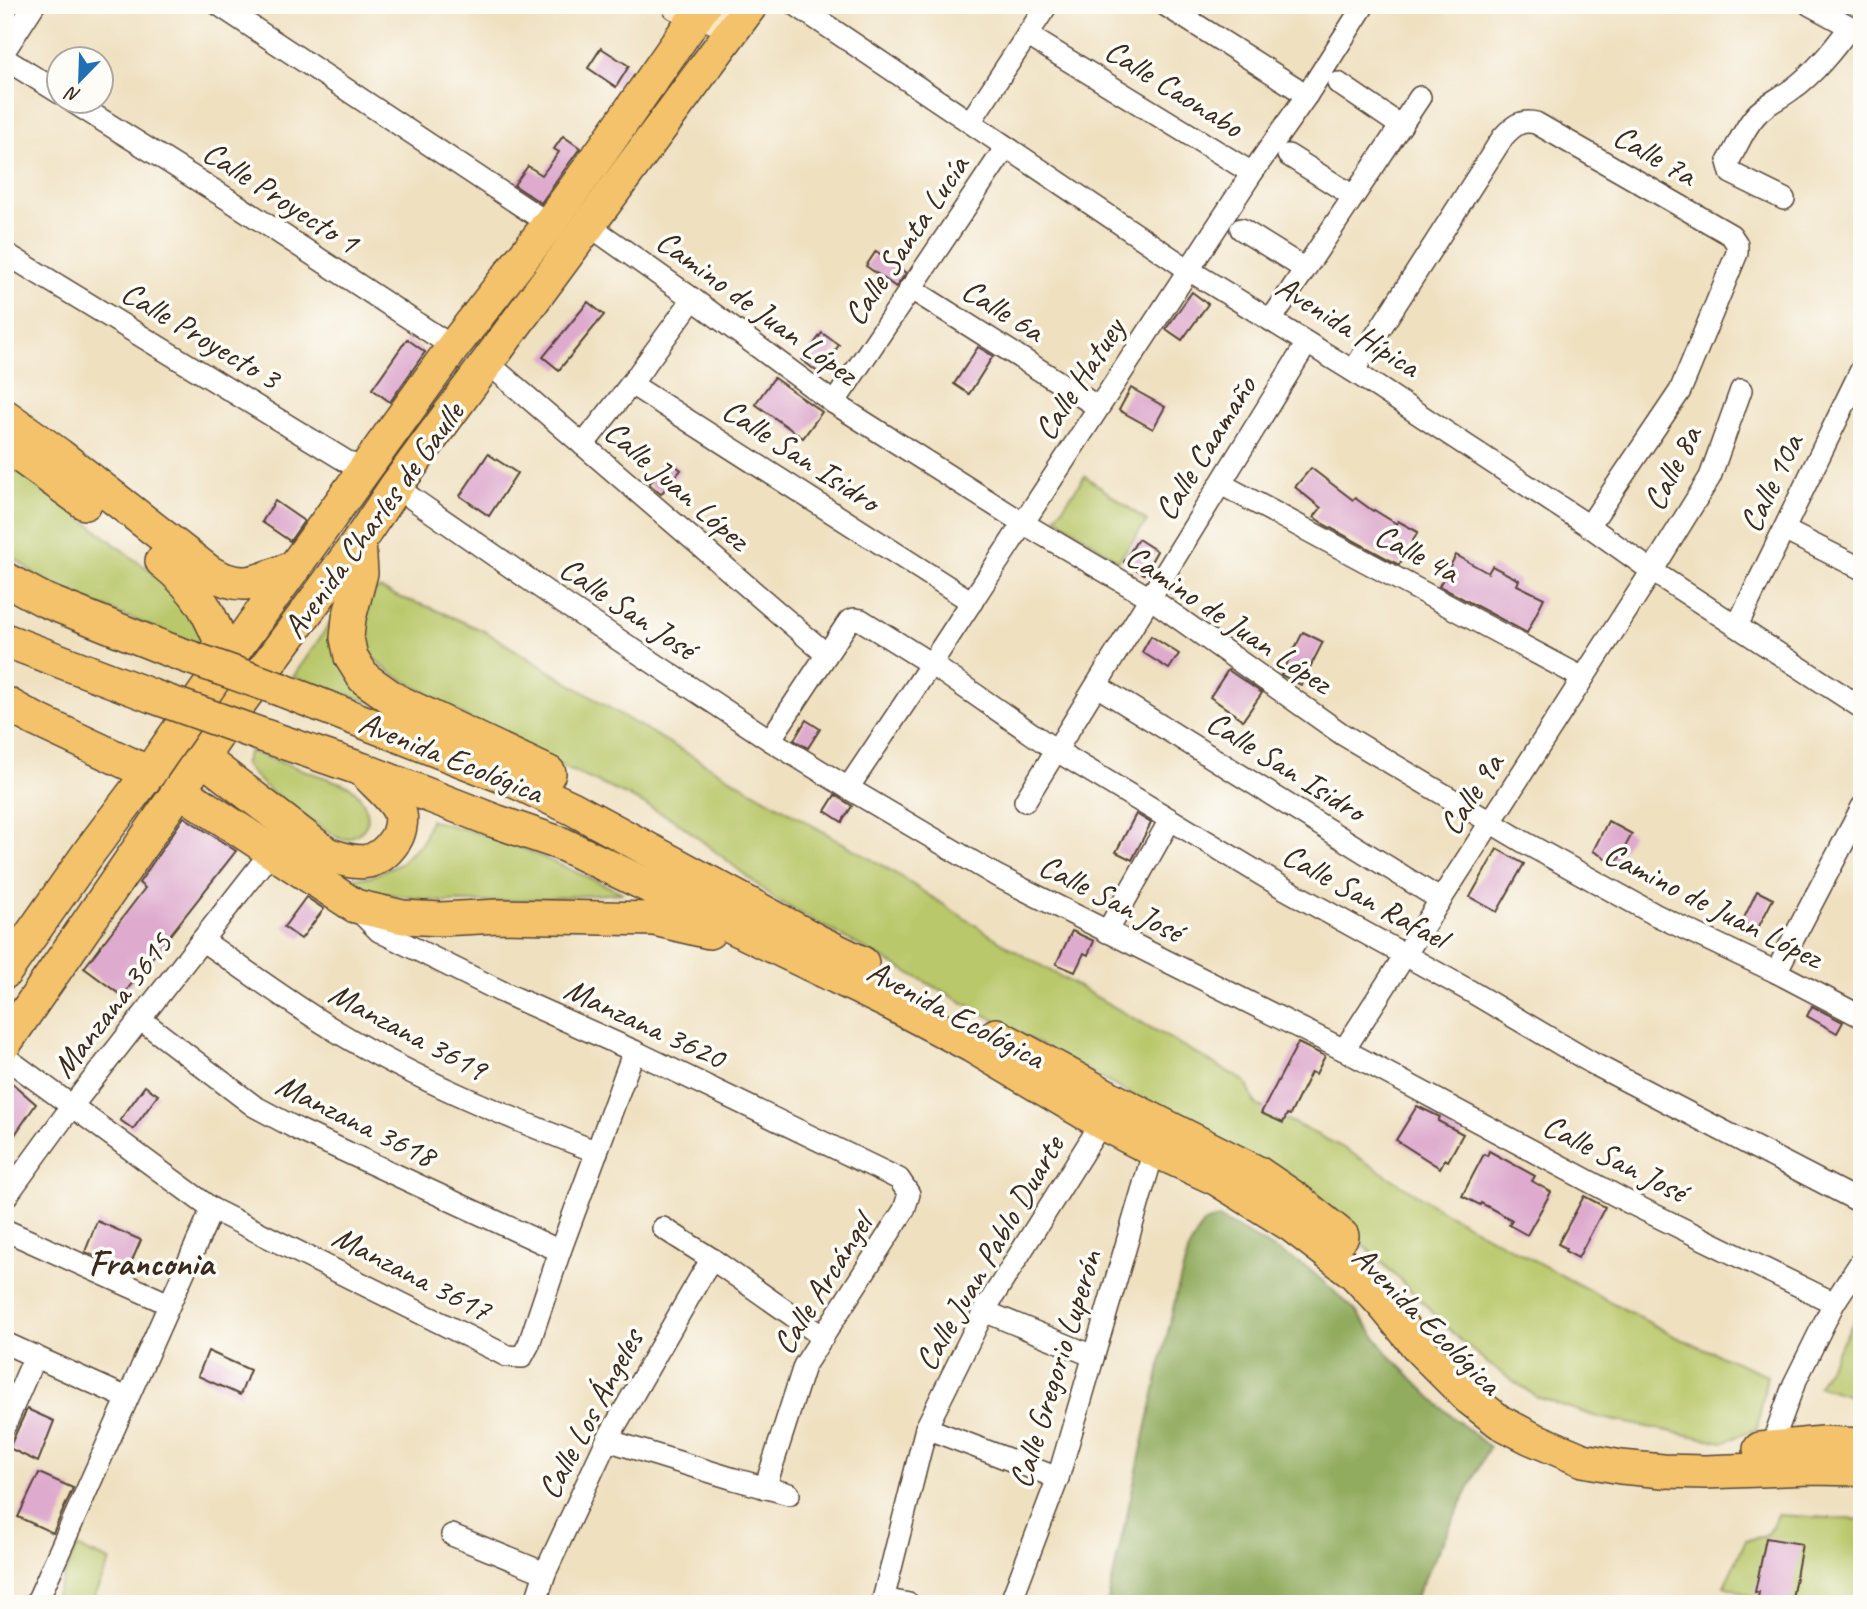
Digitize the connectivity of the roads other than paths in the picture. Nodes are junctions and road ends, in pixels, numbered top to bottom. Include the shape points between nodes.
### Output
1 (34, 5) edge
2 (219, 5) edge
3 (796, 5) edge
4 (1047, 5) edge
5 (1165, 5) edge
6 (1810, 5) edge
7 (693, 8) edge
8 (1357, 8) edge
9 (743, 16) edge
10 (1856, 30) edge
11 (1027, 35) junction
12 (5, 50) edge
13 (5, 59) edge
14 (1338, 83) dead end
15 (46, 84) edge
16 (1307, 94) junction
17 (1420, 97) dead end
18 (95, 116) edge
19 (970, 122) junction
20 (1401, 125) junction
21 (1006, 147) junction
22 (1288, 155) dead end
23 (1252, 173) junction
24 (1353, 196) junction
25 (1784, 199) dead end
26 (549, 224) junction
27 (590, 226) junction
28 (1241, 229) dead end
29 (5, 253) edge
30 (1305, 269) junction
31 (1189, 270) junction
32 (910, 288) junction
33 (694, 299) junction
34 (1271, 320) junction
35 (1307, 343) junction
36 (453, 347) junction
37 (488, 363) junction
38 (1862, 368) edge
39 (1353, 371) junction
40 (631, 384) junction
41 (1741, 390) dead end
42 (834, 402) junction
43 (1854, 402) edge
44 (1098, 408) junction
45 (5, 416) edge
46 (5, 445) edge
47 (583, 445) junction
48 (364, 472) junction
49 (1220, 484) junction
50 (396, 486) junction
51 (1023, 523) junction
52 (1589, 526) junction
53 (1784, 530) junction
54 (359, 541) junction
55 (295, 567) junction
56 (1862, 569) edge
57 (1652, 571) junction
58 (5, 579) edge
59 (1150, 598) junction
60 (972, 602) junction
61 (1737, 626) junction
62 (5, 640) edge
63 (826, 654) junction
64 (228, 659) junction
65 (932, 664) junction
66 (1583, 678) junction
67 (1097, 686) junction
68 (5, 703) edge
69 (1862, 708) edge
70 (770, 740) junction
71 (1057, 751) junction
72 (202, 758) junction
73 (361, 769) junction
74 (149, 773) junction
75 (848, 789) junction
76 (180, 790) junction
77 (1025, 801) dead end
78 (1862, 807) edge
79 (1170, 820) junction
80 (1490, 823) junction
81 (271, 852) junction
82 (712, 883) junction
83 (1441, 900) junction
84 (355, 906) junction
85 (1107, 932) junction
86 (761, 940) junction
87 (203, 941) junction
88 (1405, 955) junction
89 (5, 972) edge
90 (1776, 972) junction
91 (1862, 1017) edge
92 (140, 1018) junction
93 (5, 1043) edge
94 (1344, 1050) junction
95 (634, 1051) junction
96 (5, 1057) edge
97 (72, 1106) junction
98 (1109, 1112) junction
99 (1160, 1139) junction
100 (597, 1152) junction
101 (909, 1194) joint
102 (5, 1198) edge
103 (1862, 1203) edge
104 (212, 1209) junction
105 (663, 1228) dead end
106 (5, 1230) edge
107 (560, 1251) junction
108 (712, 1259) junction
109 (1862, 1259) edge
110 (1834, 1303) junction
111 (169, 1304) junction
112 (984, 1311) junction
113 (823, 1337) junction
114 (5, 1343) edge
115 (35, 1356) junction
116 (1093, 1356) junction
117 (127, 1398) junction
118 (5, 1425) edge
119 (926, 1428) junction
120 (607, 1440) junction
121 (1862, 1444) edge
122 (1775, 1459) junction
123 (1862, 1469) edge
124 (1058, 1478) junction
125 (765, 1488) junction
126 (789, 1494) dead end
127 (452, 1535) dead end
128 (545, 1573) junction
129 (883, 1601) edge
130 (36, 1604) edge
131 (535, 1604) edge
132 (909, 1604) edge
133 (1010, 1604) edge

1 - 12 street
2 - 26 street
3 - 19 street, Avenida Hípica
4 - 11 street, Calle Santa Lucía
5 - 16 street
6 - 10 street
7 - 9 street
7 - 26 main road, Avenida Charles de Gaulle via 602,151
8 - 16 street, Calle Hatuey
9 - 27 main road, Avenida Charles de Gaulle
10 - 25 street via 1790,91 1753,118 1728,162 1731,173
11 - 19 street, Calle Santa Lucía
11 - 23 street, Calle Caonabo
13 - 15 street
14 - 20 street
16 - 23 street, Calle Hatuey
17 - 20 street
18 - 36 street, Calle Proyecto 1
19 - 21 street, Avenida Hípica
20 - 24 street
21 - 31 street, Avenida Hípica
21 - 32 street, Calle Santa Lucía
22 - 24 street
23 - 31 street, Calle Hatuey
24 - 30 street
26 - 36 main road, Avenida Charles de Gaulle
27 - 33 street, Camino de Juan López
27 - 37 main road, Avenida Charles de Gaulle
28 - 30 street
29 - 48 street, Calle Proyecto 3
30 - 34 street
31 - 34 street, Avenida Hípica
31 - 44 street, Calle Hatuey
32 - 42 street, Calle Santa Lucía
32 - 44 street, Calle 6a
33 - 40 street
33 - 42 street, Camino de Juan López
34 - 35 street, Avenida Hípica
35 - 39 street, Avenida Hípica
35 - 49 street, Calle Caamaño
36 - 48 main road, Avenida Charles de Gaulle
37 - 47 street, Calle Juan López
37 - 50 main road, Avenida Charles de Gaulle
38 - 43 street, Calle 10a
39 - 52 street, Avenida Hípica
39 - 52 street, Calle 7a via 1503,137 1519,123 1536,122 1731,235 1737,253 1681,391
40 - 47 street
40 - 60 street, Calle San Isidro
41 - 57 street, Calle 8a via 1710,477
42 - 51 street, Camino de Juan López
43 - 53 street, Calle 10a
44 - 51 street, Calle Hatuey
45 - 55 main road via 222,580 252,583
46 - 64 main road via 193,589 209,613
47 - 63 street, Calle Juan López
48 - 55 main road, Avenida Charles de Gaulle
49 - 59 street, Calle Caamaño
49 - 66 street, Calle 4a
50 - 54 main road, Avenida Charles de Gaulle
50 - 70 street, Calle San José
51 - 59 street, Camino de Juan López
51 - 60 street, Calle Hatuey
52 - 57 street, Avenida Hípica
53 - 56 street
53 - 61 street, Calle 10a
54 - 72 main road, Avenida Charles de Gaulle
54 - 82 main road via 361,573 347,638 351,657 365,678 395,700 593,794 647,825 684,852
55 - 64 main road, Avenida Charles de Gaulle
57 - 61 street, Avenida Hípica
57 - 66 street, Calle 9a
58 - 82 main road, Avenida Ecológica, bridge via 44,600 169,650 512,780
59 - 67 street, Calle Caamaño
59 - 80 street, Camino de Juan López via 1342,734
60 - 65 street, Calle Hatuey
61 - 69 street, Avenida Hípica
62 - 73 main road, Avenida Ecológica, bridge
63 - 65 street, Calle San Rafael via 854,618
63 - 70 street
64 - 74 main road, Avenida Charles de Gaulle
65 - 71 street, Calle San Rafael
65 - 75 street, Calle Hatuey
66 - 80 street, Calle 9a
67 - 71 street, Calle Caamaño
67 - 83 street, Calle San Isidro
68 - 74 main road
70 - 75 street, Calle San José
71 - 77 street, Calle Caamaño
71 - 79 street, Calle San Rafael
72 - 73 main road via 327,854 351,863 369,862 387,852 399,833 400,814
72 - 76 main road, Avenida Charles de Gaulle
73 - 86 main road, Avenida Ecológica via 562,844
74 - 89 main road, Avenida Charles de Gaulle
75 - 85 street, Calle San José via 997,876
76 - 81 main road
76 - 93 main road, Avenida Charles de Gaulle
78 - 90 street
79 - 85 street
79 - 88 street, Calle San Rafael
80 - 83 street, Calle 9a
80 - 90 street, Camino de Juan López via 1656,915
81 - 84 main road
81 - 87 street, Manzana 3615
82 - 98 main road, Avenida Ecológica via 895,980
83 - 88 street, Calle 9a
84 - 86 main road via 403,917 441,919 654,919 728,938
84 - 95 street, Manzana 3620 via 379,931
85 - 94 street, Calle San José
86 - 98 main road, Avenida Ecológica
87 - 92 street, Manzana 3615
87 - 100 street, Manzana 3619 via 304,1011 394,1063 488,1109
88 - 94 street, Calle 9a
88 - 103 street, Calle San Rafael via 1592,1063
90 - 91 street, Camino de Juan López
92 - 97 street, Manzana 3615
92 - 107 street, Manzana 3618 via 254,1106
94 - 110 street, Calle San José via 1628,1202
95 - 100 street, Manzana 3617
95 - 101 street, Manzana 3620 via 899,1179
96 - 97 street, Manzana 3617
97 - 102 street, Manzana 3615
97 - 104 street, Manzana 3617
98 - 99 main road, Avenida Ecológica
98 - 112 street, Calle Juan Pablo Duarte
99 - 116 street, Calle Gregorio Luperón
99 - 122 main road, Avenida Ecológica via 1320,1245 1353,1273 1469,1398 1500,1422 1583,1460 1621,1467 1705,1472
100 - 107 street, Manzana 3617
101 - 113 street, Calle Arcángel via 904,1210
104 - 107 street, Manzana 3617 via 507,1356 522,1357 529,1344
104 - 111 street
105 - 108 street
106 - 111 street
108 - 113 street
108 - 120 street, Calle Los Ángeles
109 - 110 street
110 - 122 street via 1794,1384 1777,1430
111 - 117 street
112 - 116 street
112 - 119 street, Calle Juan Pablo Duarte
113 - 125 street, Calle Arcángel via 804,1366
114 - 115 street
115 - 117 street
115 - 118 street
116 - 124 street, Calle Gregorio Luperón
117 - 130 street
119 - 124 street
119 - 129 street, Calle Juan Pablo Duarte
120 - 125 street
120 - 128 street, Calle Los Ángeles
121 - 122 main road, Avenida Ecológica via 1822,1443
122 - 123 main road, Avenida Ecológica via 1811,1468
124 - 133 street, Calle Gregorio Luperón
125 - 126 street
127 - 128 street
128 - 131 street, Calle Los Ángeles
129 - 132 street

